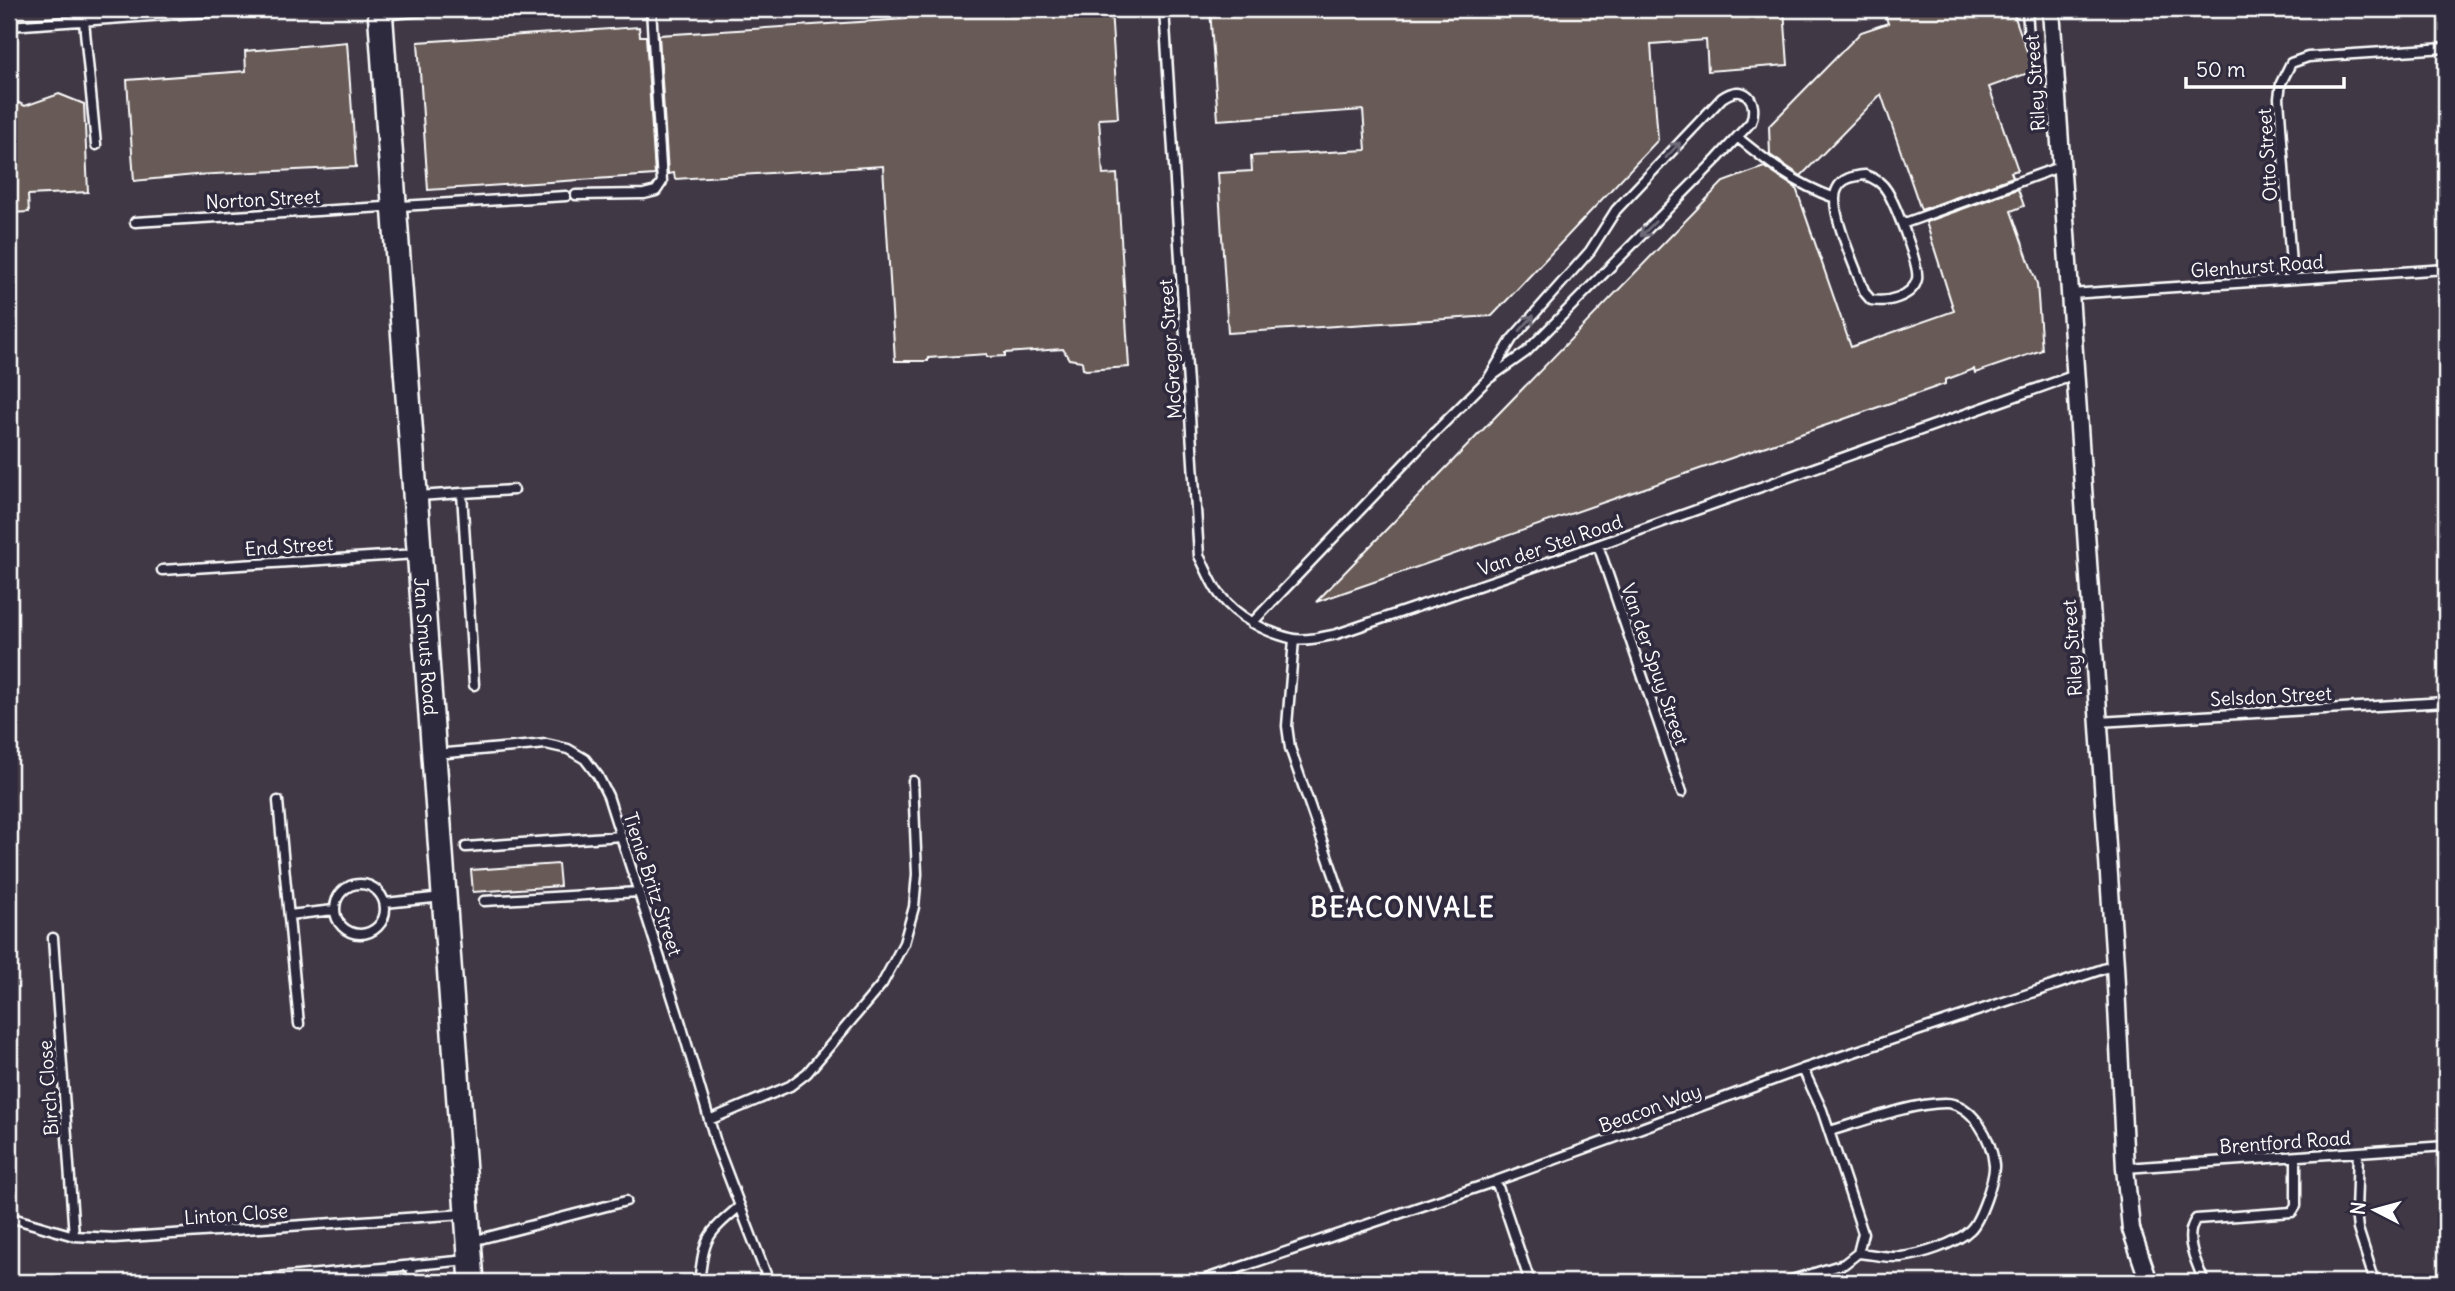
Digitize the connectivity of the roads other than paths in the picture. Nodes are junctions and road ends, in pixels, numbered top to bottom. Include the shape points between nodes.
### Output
1 (251, 9) edge
2 (444, 9) edge
3 (651, 9) edge
4 (1164, 9) edge
5 (2027, 9) edge
6 (2051, 9) edge
7 (380, 12) edge
8 (84, 21) junction
9 (9, 26) edge
10 (2029, 39) dead end
11 (2446, 48) edge
12 (1737, 137) junction
13 (96, 145) dead end
14 (2062, 166) junction
15 (576, 195) dead end
16 (566, 196) dead end
17 (1835, 198) junction
18 (394, 207) junction
19 (135, 222) dead end
20 (1902, 224) junction
21 (2446, 269) edge
22 (2292, 279) junction
23 (2070, 294) junction
24 (2075, 375) junction
25 (1488, 379) junction
26 (514, 489) dead end
27 (462, 493) junction
28 (414, 496) junction
29 (1598, 545) junction
30 (418, 554) junction
31 (162, 570) dead end
32 (1252, 622) junction
33 (1294, 639) junction
34 (474, 685) dead end
35 (2446, 702) edge
36 (2098, 722) junction
37 (433, 755) junction
38 (913, 780) dead end
39 (1682, 792) dead end
40 (278, 801) dead end
41 (621, 836) junction
42 (466, 847) dead end
43 (639, 892) junction
44 (443, 897) junction
45 (484, 901) dead end
46 (385, 903) junction
47 (1345, 907) dead end
48 (334, 910) junction
49 (289, 915) junction
50 (53, 938) dead end
51 (2115, 965) junction
52 (299, 1024) dead end
53 (1803, 1069) junction
54 (709, 1120) junction
55 (1829, 1131) junction
56 (2446, 1146) edge
57 (2358, 1153) junction
58 (2296, 1157) junction
59 (2125, 1168) junction
60 (1496, 1181) junction
61 (626, 1200) dead end
62 (740, 1206) junction
63 (467, 1214) junction
64 (9, 1217) edge
65 (74, 1236) junction
66 (1858, 1252) junction
67 (470, 1262) edge
68 (411, 1265) junction
69 (264, 1281) edge
70 (234, 1282) edge
71 (413, 1282) edge
72 (699, 1282) edge
73 (769, 1282) edge
74 (1197, 1282) edge
75 (1530, 1282) edge
76 (1785, 1282) edge
77 (2149, 1282) edge
78 (2204, 1282) edge
79 (2375, 1282) edge

1 - 8 lane
2 - 7 lane
3 - 15 lane via 662,182 656,191 644,194
4 - 32 lane, McGregor Street via 1199,556 1218,593
5 - 10 lane
6 - 14 street, Riley Street
7 - 18 street, Jan Smuts Road
8 - 9 lane
8 - 13 lane
11 - 22 lane, Otto Street via 2308,57 2291,63 2279,98
12 - 17 lane via 1787,177
12 -> 25 lane via 1526,352
25 -> 12 lane via 1512,339 1590,251 1616,210 1722,98 1738,90 1748,97 1754,114
14 - 20 lane
14 - 23 street, Riley Street
16 - 18 lane, Norton Street
17 - 20 lane via 1844,180 1865,175 1876,179 1886,189
17 - 20 lane via 1871,300 1888,301 1907,293 1917,280
18 - 19 lane, Norton Street
18 - 28 street, Jan Smuts Road
21 - 22 lane, Glenhurst Road
22 - 23 lane, Glenhurst Road
23 - 24 street, Riley Street
24 - 29 lane, Van der Stel Road
24 - 36 street, Riley Street
25 - 32 lane
26 - 27 lane
27 - 28 lane
27 - 34 lane
28 - 30 street, Jan Smuts Road
29 - 33 lane, Van der Stel Road via 1337,634
29 - 39 lane, Van der Spuy Street
30 - 31 lane, End Street
30 - 37 street, Jan Smuts Road
32 - 33 lane, McGregor Street
33 - 47 lane via 1287,726 1290,748
35 - 36 lane, Selsdon Street
36 - 51 street, Riley Street
37 - 41 lane, Tienie Britz Street via 546,744 568,749 585,759 598,776
37 - 44 street, Jan Smuts Road
38 - 54 lane via 914,907 904,943 882,984 807,1073 779,1091
40 - 49 lane
41 - 42 lane
41 - 43 lane, Tienie Britz Street
43 - 45 lane
43 - 54 lane, Tienie Britz Street
44 - 46 lane
44 - 63 street, Jan Smuts Road
46 - 48 lane via 372,886 351,884 336,899
46 - 48 lane via 379,926 369,933 346,930 337,922
48 - 49 lane
49 - 52 lane
50 - 65 lane, Birch Close
51 - 53 lane, Beacon Way
51 - 59 street, Riley Street
53 - 55 lane
53 - 60 lane, Beacon Way
54 - 62 lane, Tienie Britz Street
55 - 66 lane via 1863,1233
55 - 66 lane via 1947,1102 1970,1112 1987,1138 1992,1157 1987,1196 1972,1230 1941,1247 1901,1257
56 - 57 lane, Brentford Road
57 - 58 lane, Brentford Road
57 - 79 lane via 2357,1220
58 - 59 lane, Brentford Road
58 - 78 lane via 2296,1206 2292,1212 2196,1219 2190,1242
59 - 77 street, Riley Street via 2131,1229
60 - 74 lane, Beacon Way
60 - 75 lane
61 - 67 lane
62 - 72 lane via 708,1237
62 - 73 lane, Tienie Britz Street
63 - 65 lane, Linton Close via 114,1238
63 - 67 street, Jan Smuts Road
64 - 65 lane, Linton Close
66 - 76 lane via 1844,1264
67 - 68 lane
68 - 69 lane
68 - 71 lane
69 - 70 lane

